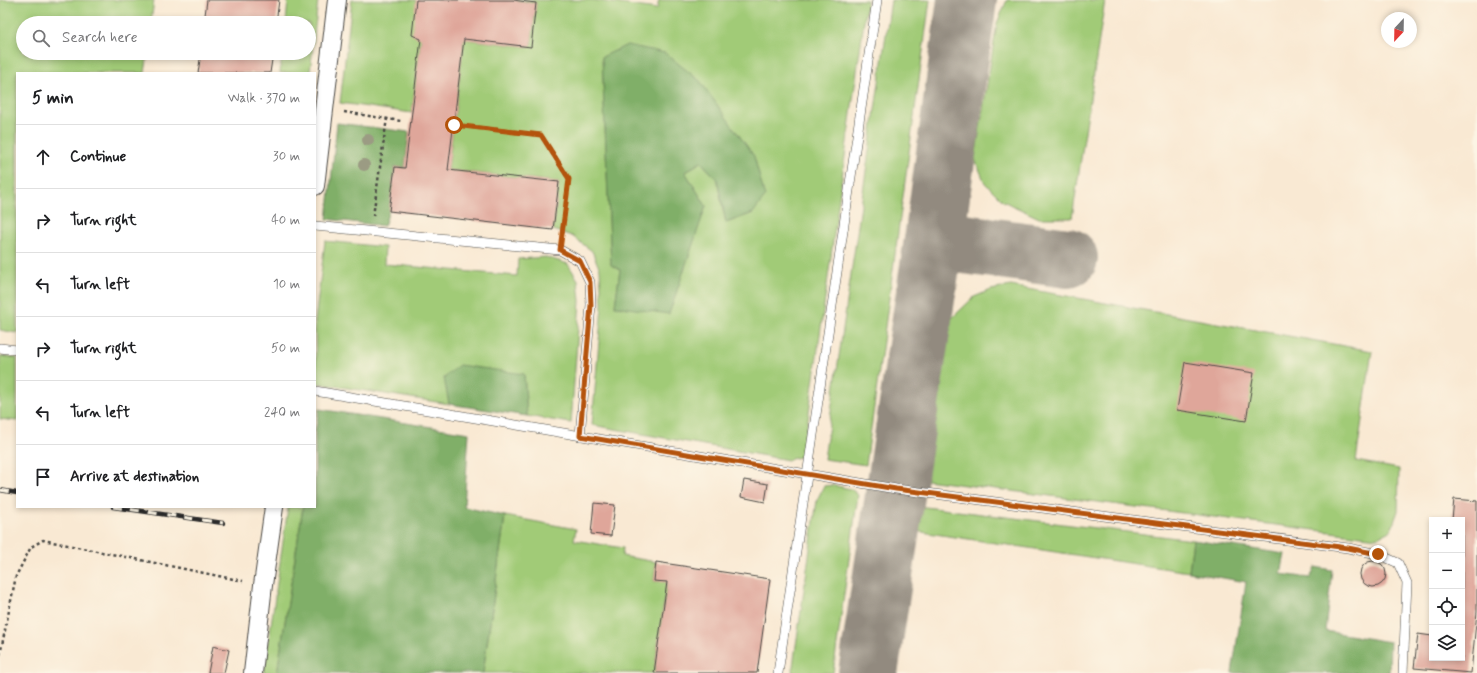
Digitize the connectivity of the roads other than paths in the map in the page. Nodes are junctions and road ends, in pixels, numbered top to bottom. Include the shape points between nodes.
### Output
1 (337, 0) edge
2 (877, 0) edge
3 (316, 177) edge
4 (316, 226) edge
5 (0, 348) edge
6 (16, 350) edge
7 (316, 392) edge
8 (580, 436) junction
9 (807, 475) junction
10 (274, 508) edge
11 (254, 673) edge
12 (778, 673) edge
13 (1403, 673) edge

1 - 3 street
2 - 9 lane
4 - 8 lane via 560,250 580,261 590,282 591,305
5 - 6 lane
7 - 8 lane
8 - 9 lane
9 - 12 lane
9 - 13 lane via 1378,554 1398,563 1407,583
10 - 11 street

